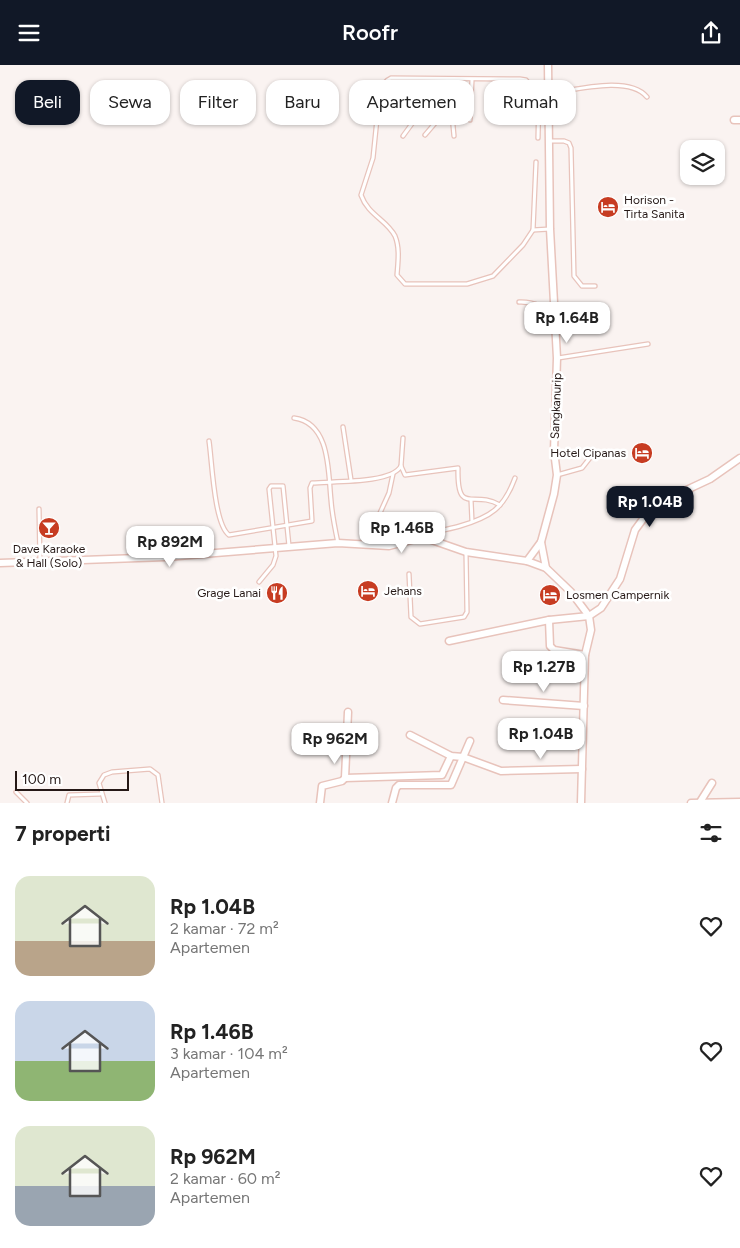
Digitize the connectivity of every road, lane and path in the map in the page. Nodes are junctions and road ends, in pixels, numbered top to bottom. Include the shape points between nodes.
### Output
1 (548, 65) edge
2 (387, 80) edge
3 (472, 80) edge
4 (549, 80) edge
5 (576, 88) edge
6 (647, 97) dead end
7 (378, 125) edge
8 (411, 125) edge
9 (434, 125) edge
10 (453, 125) edge
11 (538, 125) edge
12 (549, 125) edge
13 (425, 135) dead end
14 (403, 136) dead end
15 (454, 136) dead end
16 (538, 138) dead end
17 (549, 141) junction
18 (536, 162) dead end
19 (550, 229) junction
20 (533, 230) junction
21 (595, 286) dead end
22 (519, 302) dead end
23 (555, 309) junction
24 (648, 344) dead end
25 (557, 358) junction
26 (294, 418) dead end
27 (343, 427) dead end
28 (402, 438) dead end
29 (210, 441) dead end
30 (593, 454) dead end
31 (740, 458) edge
32 (401, 465) junction
33 (393, 474) junction
34 (557, 475) junction
35 (515, 478) dead end
36 (351, 480) junction
37 (329, 481) junction
38 (471, 500) junction
39 (500, 505) junction
40 (39, 509) dead end
41 (472, 521) junction
42 (287, 526) junction
43 (273, 527) junction
44 (423, 537) junction
45 (541, 542) junction
46 (338, 543) junction
47 (366, 544) junction
48 (289, 546) junction
49 (274, 547) junction
50 (466, 552) junction
51 (40, 561) junction
52 (527, 561) junction
53 (0, 563) edge
54 (546, 567) junction
55 (409, 574) dead end
56 (259, 582) dead end
57 (589, 616) junction
58 (549, 620) junction
59 (448, 641) dead end
60 (585, 655) junction
61 (503, 700) dead end
62 (584, 706) junction
63 (348, 713) dead end
64 (410, 735) dead end
65 (470, 741) dead end
66 (451, 756) junction
67 (463, 757) junction
68 (582, 769) junction
69 (344, 777) junction
70 (712, 783) dead end
71 (16, 792) dead end
72 (100, 794) junction
73 (700, 802) junction
74 (740, 802) edge
75 (27, 803) edge
76 (67, 803) edge
77 (105, 803) edge
78 (162, 803) edge
79 (320, 803) edge
80 (392, 803) edge
81 (581, 803) edge
82 (691, 803) edge

1 - 4 street, Sangkanurip
2 - 3 lane
5 - 6 lane via 632,88 642,91
7 - 20 lane via 373,158 361,195 369,211 396,238 399,280 405,284 467,283 492,276 523,245
8 - 14 lane
9 - 13 lane
10 - 15 lane
11 - 16 lane
12 - 17 street, Sangkanurip
17 - 19 street, Sangkanurip
17 - 21 lane via 564,141 571,148 574,276 582,286
18 - 20 lane
19 - 20 lane
19 - 23 street, Sangkanurip
22 - 23 lane via 535,302
23 - 25 street, Sangkanurip
24 - 25 lane
25 - 34 street, Sangkanurip via 554,451
26 - 37 lane via 301,419 319,433 326,453
27 - 36 lane
28 - 32 lane
29 - 43 lane via 218,512 224,531 229,535
30 - 34 lane via 582,468
31 - 57 street via 710,479 663,501 646,515 635,530 620,579 601,608
32 - 33 lane
32 - 38 lane via 405,475 458,468 461,495
33 - 36 lane
33 - 47 lane via 389,493
34 - 45 street, Sangkanurip
35 - 39 lane via 508,497
36 - 37 lane
37 - 42 lane via 310,485 312,521
37 - 46 lane
38 - 39 lane via 486,499
38 - 41 lane
39 - 41 lane via 490,514
40 - 51 lane
41 - 44 lane via 435,530
42 - 43 lane
42 - 43 lane via 283,487 280,485 270,489
42 - 48 lane
43 - 49 lane
44 - 47 street via 389,546
44 - 50 street
45 - 52 street, Sangkanurip
45 - 54 street
46 - 47 street
46 - 48 street
48 - 49 street
49 - 51 street via 166,557
49 - 56 lane via 275,560
50 - 52 street
50 - 55 lane via 467,612 464,617 420,624 414,621 411,617
51 - 53 street
52 - 54 street
54 - 57 street
57 - 58 street
57 - 60 street via 591,637
58 - 59 street
58 - 60 street via 550,646 554,650
60 - 62 street
61 - 62 street
62 - 68 street
63 - 69 street
64 - 66 street
65 - 67 street
66 - 67 street
66 - 69 street via 442,775
67 - 68 street via 501,771
67 - 80 street via 451,785 399,785
68 - 81 street
69 - 79 street via 342,781 322,786
70 - 73 street
71 - 75 lane
72 - 76 lane via 69,795
72 - 77 lane
72 - 78 lane via 99,783 104,775 150,769 158,775
73 - 74 street
73 - 82 street

